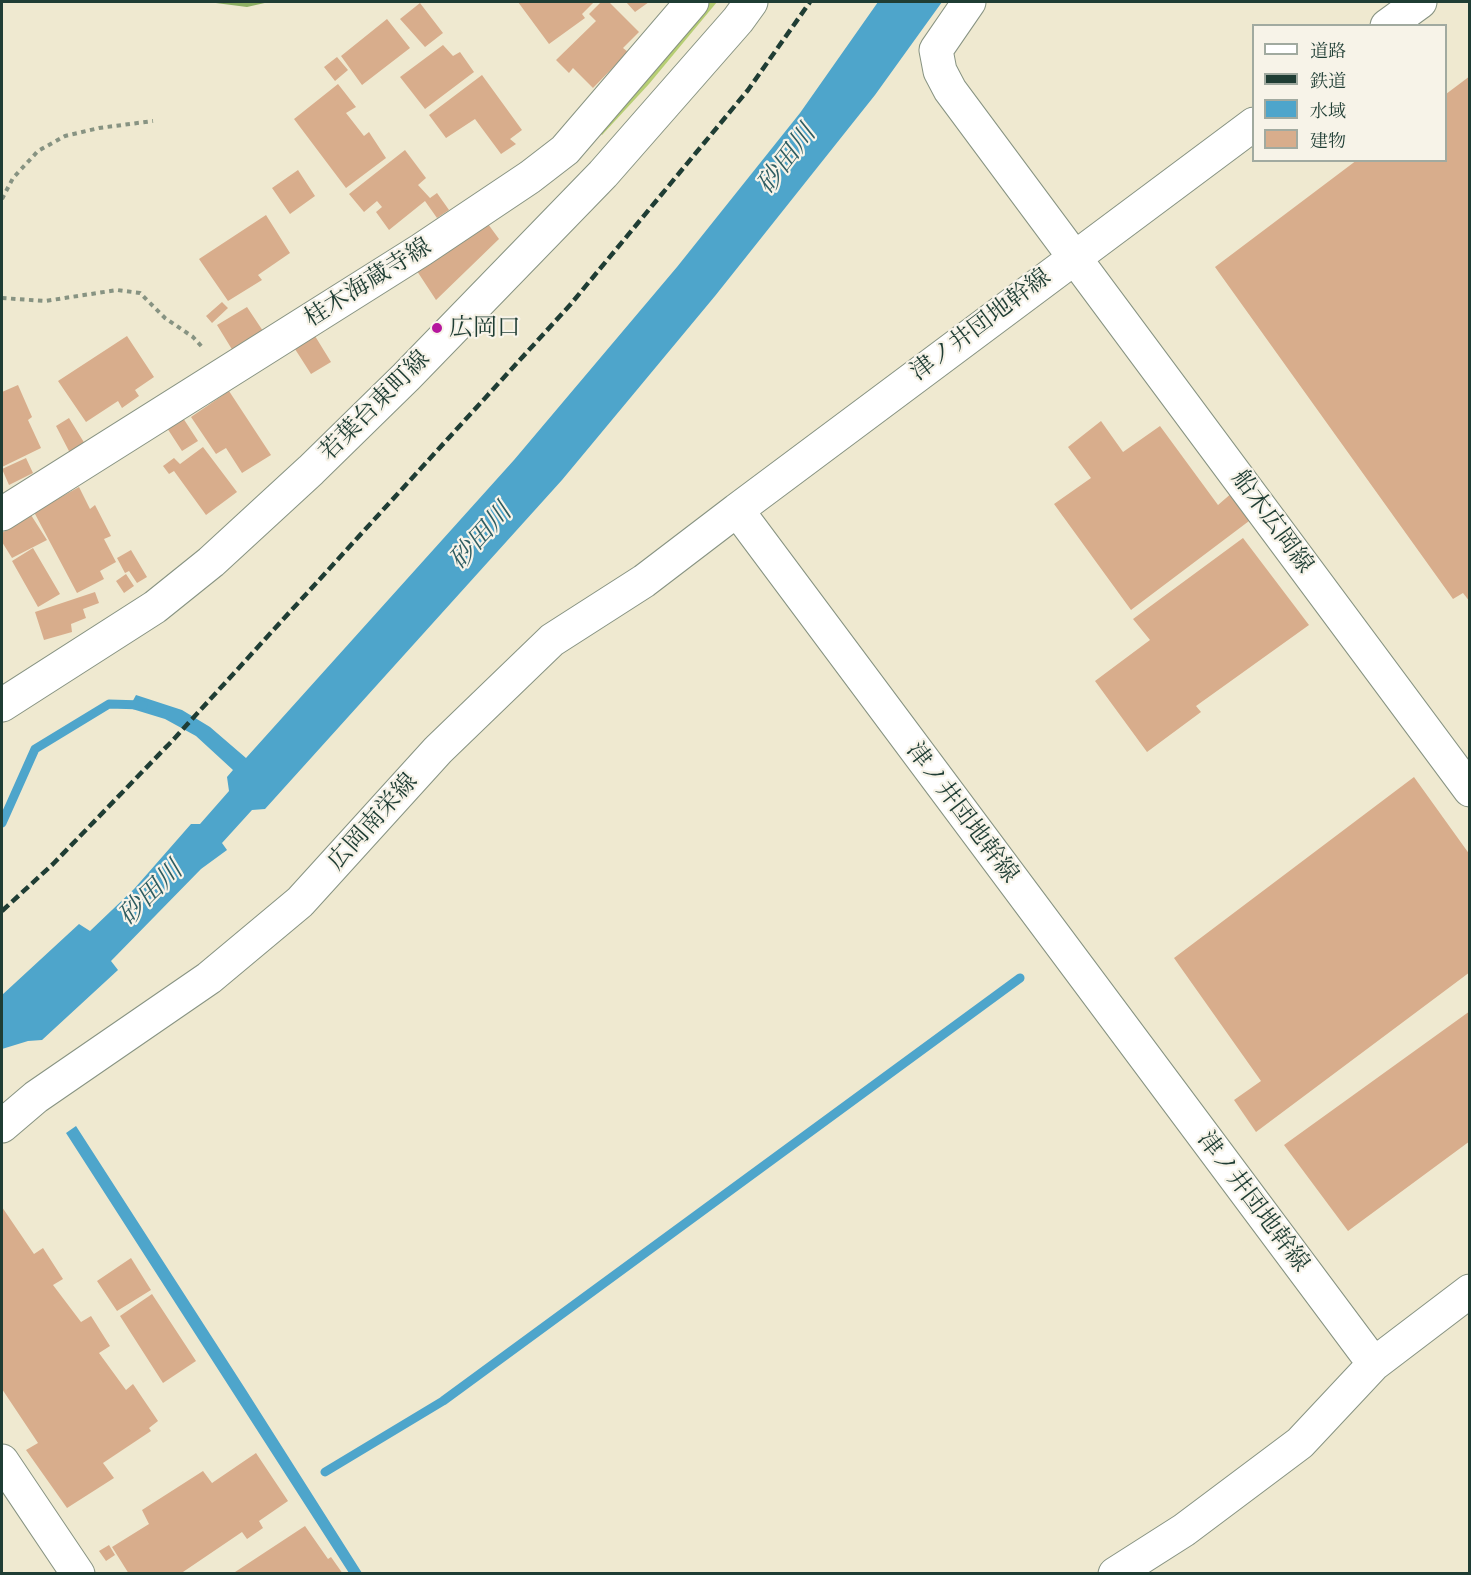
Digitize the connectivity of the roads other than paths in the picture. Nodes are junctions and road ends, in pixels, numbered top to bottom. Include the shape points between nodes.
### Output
1 (692, 2) edge
2 (751, 2) edge
3 (969, 2) edge
4 (1420, 2) edge
5 (1390, 24) edge
6 (1252, 125) edge
7 (565, 150) junction
8 (603, 174) junction
9 (1075, 255) junction
10 (737, 510) junction
11 (2, 514) edge
12 (2, 705) edge
13 (1470, 790) edge
14 (2, 1126) edge
15 (1470, 1291) edge
16 (1374, 1364) junction
17 (2, 1461) edge
18 (78, 1574) edge
19 (1115, 1574) edge

1 - 7 street, 桂木海蔵寺線
2 - 8 street, 若葉台東町線
3 - 9 street, 船木広岡線 via 936,50 940,71 950,90
4 - 5 street
6 - 9 street, 津ノ井団地幹線
7 - 8 street
7 - 11 street, 桂木海蔵寺線 via 421,250
8 - 12 street, 若葉台東町線 via 406,377 211,562 155,607
9 - 10 street, 津ノ井団地幹線
9 - 13 street, 船木広岡線
10 - 14 street, 広岡南栄線 via 644,581 552,640 438,750 300,903 209,978 36,1097
10 - 16 street, 津ノ井団地幹線
15 - 16 street
16 - 19 street via 1300,1443 1184,1530
17 - 18 street

